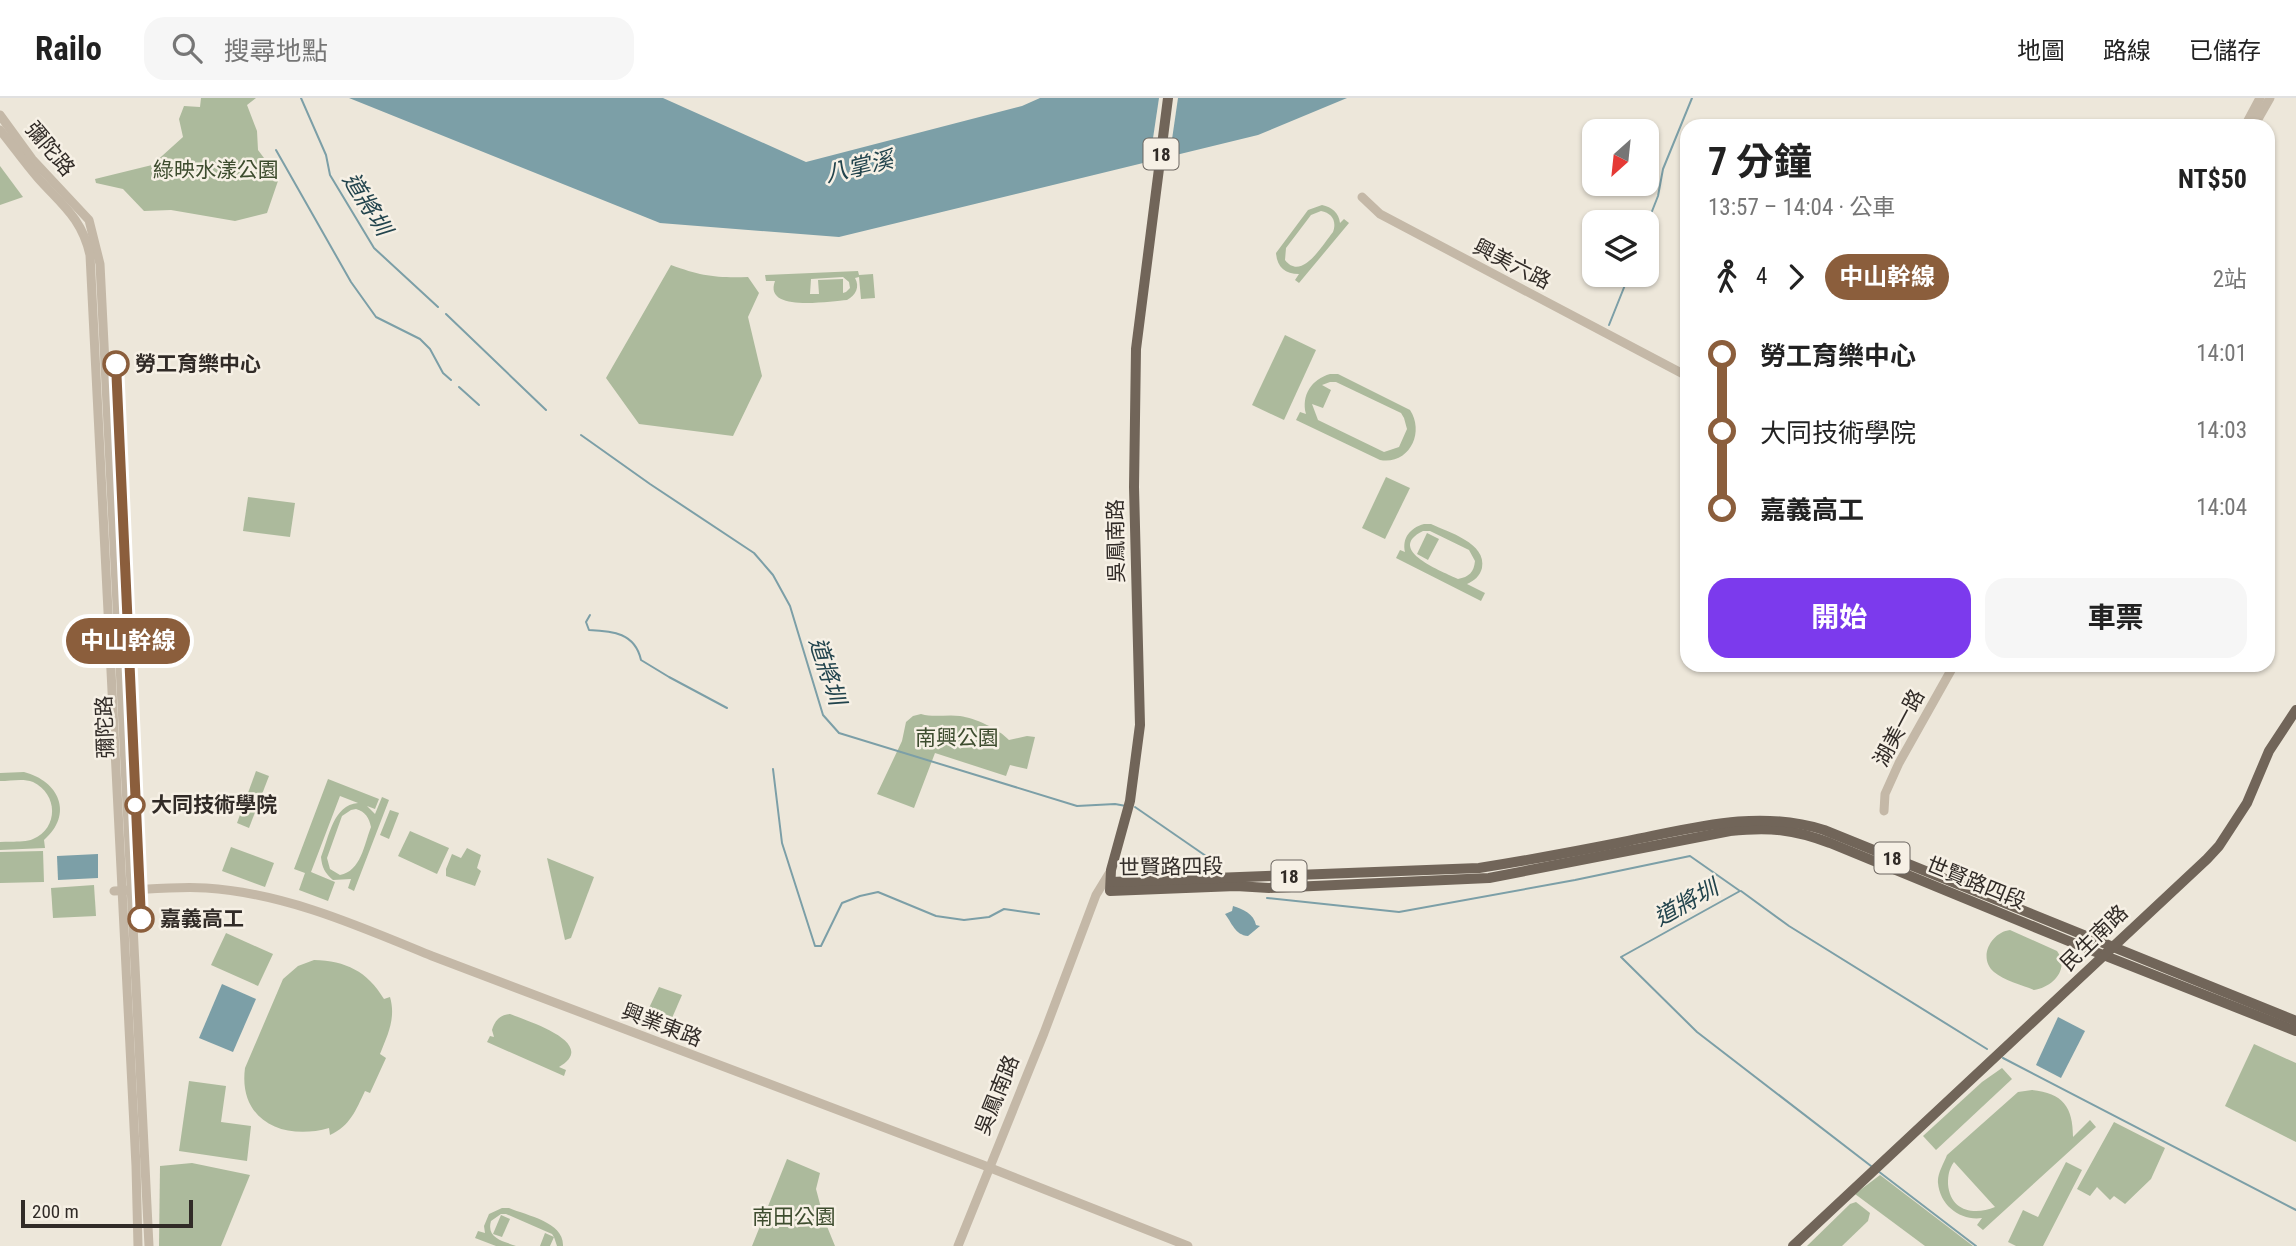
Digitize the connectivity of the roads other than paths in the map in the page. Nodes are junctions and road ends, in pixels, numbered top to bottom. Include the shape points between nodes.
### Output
1 (1168, 98) edge
2 (2260, 98) edge
3 (2270, 98) edge
4 (0, 116) edge
5 (2249, 119) edge
6 (2258, 119) edge
7 (0, 130) edge
8 (1362, 197) dead end
9 (1680, 372) edge
10 (1950, 672) edge
11 (2296, 710) edge
12 (1884, 811) dead end
13 (1109, 878) junction
14 (122, 891) junction
15 (2113, 946) junction
16 (2105, 955) junction
17 (2296, 1021) edge
18 (2296, 1031) edge
19 (990, 1169) junction
20 (138, 1246) edge
21 (149, 1246) edge
22 (960, 1246) edge
23 (1188, 1246) edge
24 (1793, 1246) edge

1 - 13 main road, 吳鳳南路 / 18 via 1136,349 1140,725 1129,805
2 - 5 street
3 - 6 street
4 - 14 street, 彌陀路 via 32,159 89,220 98,253
7 - 14 street, 彌陀路 via 72,213 87,238 90,255
8 - 9 street, 興美六路 via 1380,214
10 - 12 street, 湖美一路 via 1899,763 1885,794
11 - 15 main road, 民生南路 via 2219,846
13 - 15 main road, 世賢路四段 / 18 via 1479,869 1727,821 1791,821 1824,830
13 - 16 main road, 世賢路四段 / 18 via 1110,891 1463,880 1730,831 1779,828 1830,843
13 - 19 street, 吳鳳南路 via 1096,895
14 - 19 street, 興業東路 via 204,888 259,895 346,921
14 - 20 street, 彌陀路
14 - 21 street, 彌陀路
15 - 16 main road, 民生南路
15 - 17 main road, 世賢路四段 / 18
16 - 18 main road, 世賢路四段 / 18
16 - 24 main road, 民生南路
19 - 22 street, 吳鳳南路
19 - 23 street, 興業東路

